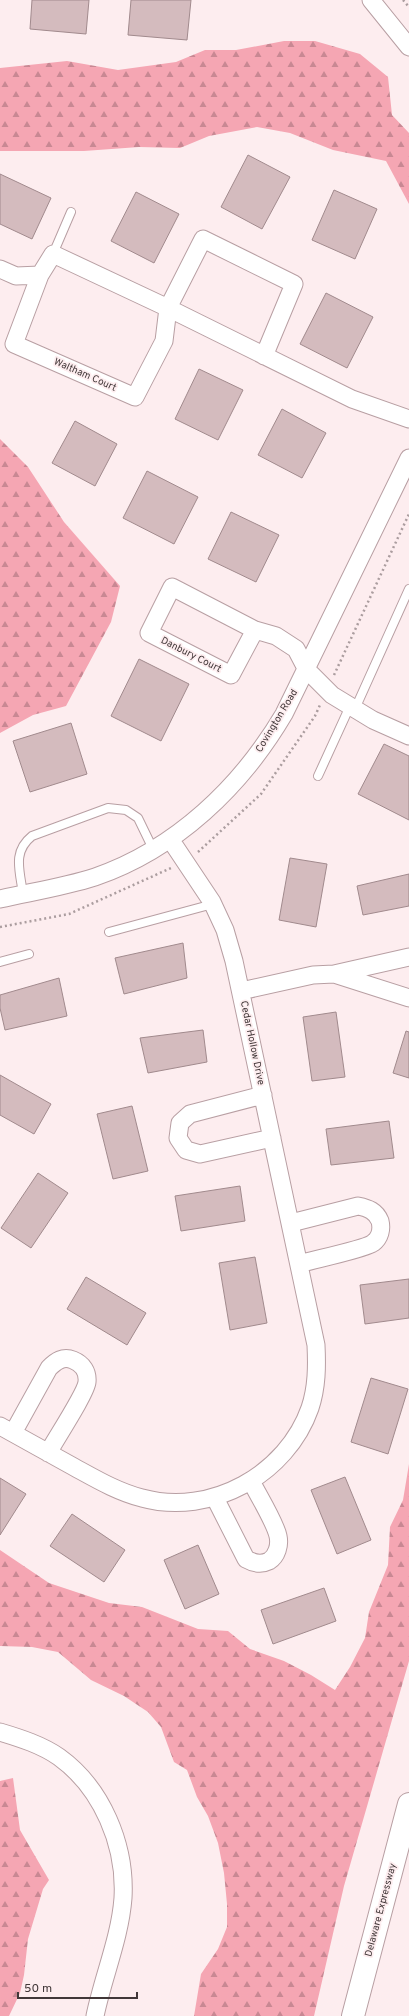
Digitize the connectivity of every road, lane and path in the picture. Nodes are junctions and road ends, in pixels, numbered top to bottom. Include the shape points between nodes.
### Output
1 (371, 0) edge
2 (402, 0) edge
3 (409, 7) edge
4 (409, 47) edge
5 (70, 212) dead end
6 (53, 254) junction
7 (0, 268) edge
8 (40, 275) junction
9 (168, 308) junction
10 (264, 356) junction
11 (409, 418) edge
12 (409, 458) edge
13 (409, 589) edge
14 (255, 630) junction
15 (307, 670) junction
16 (353, 707) junction
17 (409, 736) edge
18 (318, 776) dead end
19 (170, 839) junction
20 (154, 849) junction
21 (23, 894) junction
22 (0, 899) edge
23 (213, 904) junction
24 (109, 932) dead end
25 (29, 954) dead end
26 (409, 957) edge
27 (0, 962) edge
28 (334, 974) junction
29 (241, 991) junction
30 (409, 998) edge
31 (263, 1095) junction
32 (272, 1138) junction
33 (291, 1223) junction
34 (299, 1264) junction
35 (7, 1430) edge
36 (48, 1452) junction
37 (251, 1481) junction
38 (215, 1498) junction
39 (0, 1732) edge
40 (409, 1804) edge
41 (95, 2016) edge
42 (353, 2016) edge

1 - 4 street
2 - 3 path
5 - 6 lane
6 - 8 street, Waltham Court
6 - 9 street
7 - 8 street via 16,276
8 - 9 street, Waltham Court via 14,344 135,397 164,341
9 - 10 street
9 - 10 street, Waltham Court via 203,239 294,284
10 - 11 street via 352,399
12 - 15 street, Covington Road
13 - 16 lane
14 - 14 street, Danbury Court via 172,587 149,633 231,675
14 - 15 street, Danbury Court via 276,636 296,649
15 - 16 street, Danbury Court via 332,694
15 - 19 street, Covington Road via 269,740 252,762 194,822
16 - 17 street, Danbury Court via 373,720
16 - 18 lane
19 - 20 street, Covington Road
19 - 23 street, Cedar Hollow Drive
20 - 21 street, Covington Road via 94,877
20 - 21 lane via 138,818 126,810 108,808 32,836 23,843 19,857
21 - 22 street, Covington Road
23 - 24 lane
23 - 29 street, Cedar Hollow Drive via 225,930
25 - 27 lane
26 - 28 street, Cedar Hollow Drive
28 - 29 street, Cedar Hollow Drive via 313,975
28 - 30 street, Cedar Hollow Drive
29 - 31 street, Cedar Hollow Drive
31 - 32 street, Cedar Hollow Drive
31 - 32 street, Cedar Hollow Drive via 190,1114 180,1124 178,1138 186,1150 200,1154
32 - 33 street, Cedar Hollow Drive
33 - 34 street, Cedar Hollow Drive
33 - 34 street via 358,1206 368,1208 379,1220 380,1233 372,1244
34 - 37 street, Cedar Hollow Drive via 316,1345 317,1372 314,1392 304,1422 293,1440 272,1464
35 - 36 street, Cedar Hollow Drive
35 - 36 street, Cedar Hollow Drive via 49,1368 58,1360 69,1358 79,1363 84,1368 87,1383
36 - 38 street, Cedar Hollow Drive via 114,1489 143,1499 194,1502
37 - 38 street, Cedar Hollow Drive
37 - 38 street via 278,1536 279,1547 269,1561 259,1564 246,1559
39 - 41 street via 15,1736 59,1757 73,1769 91,1790 113,1829 123,1878 123,1898 118,1930
40 - 42 highway, Delaware Expressway

